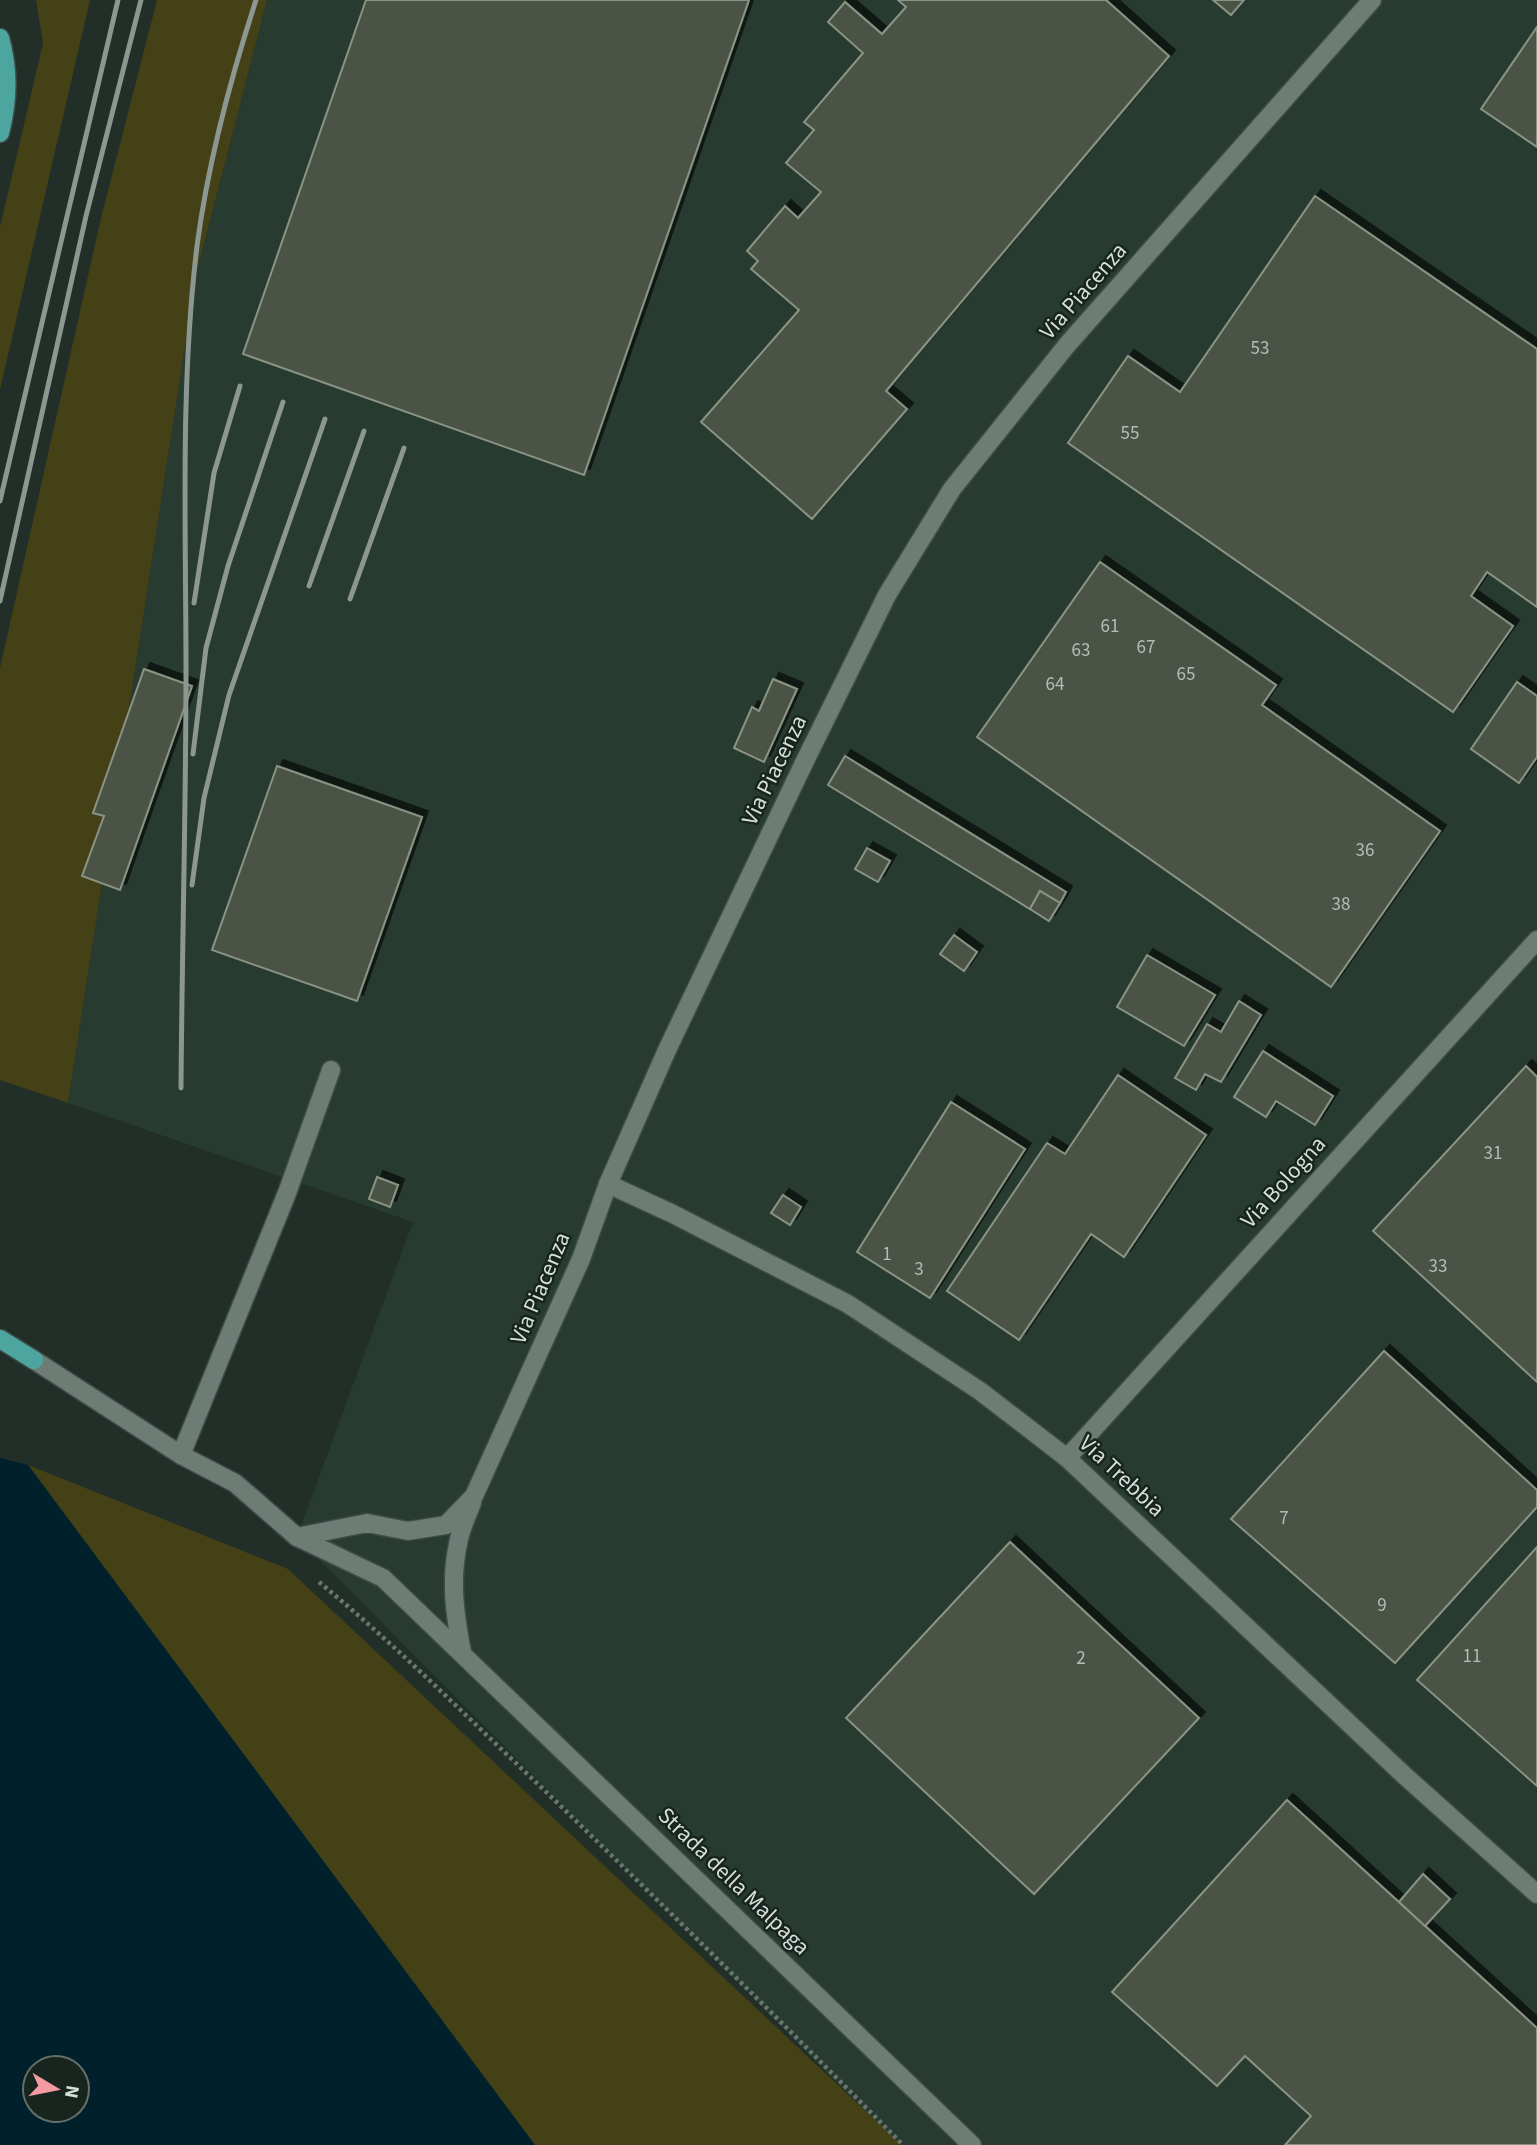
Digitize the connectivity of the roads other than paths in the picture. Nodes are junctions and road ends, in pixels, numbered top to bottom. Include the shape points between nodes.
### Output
1 (1372, 0) edge
2 (0, 38) edge
3 (0, 133) edge
4 (1537, 940) edge
5 (331, 1070) dead end
6 (608, 1184) junction
7 (0, 1339) edge
8 (33, 1360) joint
9 (181, 1455) junction
10 (1067, 1458) junction
11 (474, 1496) junction
12 (297, 1537) junction
13 (462, 1652) junction
14 (1537, 1894) edge
15 (972, 2145) edge

1 - 6 street, Via Piacenza via 1067,345 952,489 887,595 667,1050
2 - 3 main road via 6,110
4 - 10 street, Via Bologna
5 - 9 street via 287,1194
6 - 10 street, Via Trebbia via 848,1304 980,1391
6 - 11 street, Via Piacenza via 581,1259
7 - 8 main road
8 - 9 street, Strada della Malpaga
9 - 12 street, Strada della Malpaga via 234,1483
10 - 14 street, Via Trebbia
11 - 12 street, Via Piacenza via 446,1525 408,1531 367,1523
11 - 13 street via 458,1542 453,1584
12 - 13 street, Strada della Malpaga via 383,1578
13 - 15 street, Strada della Malpaga

